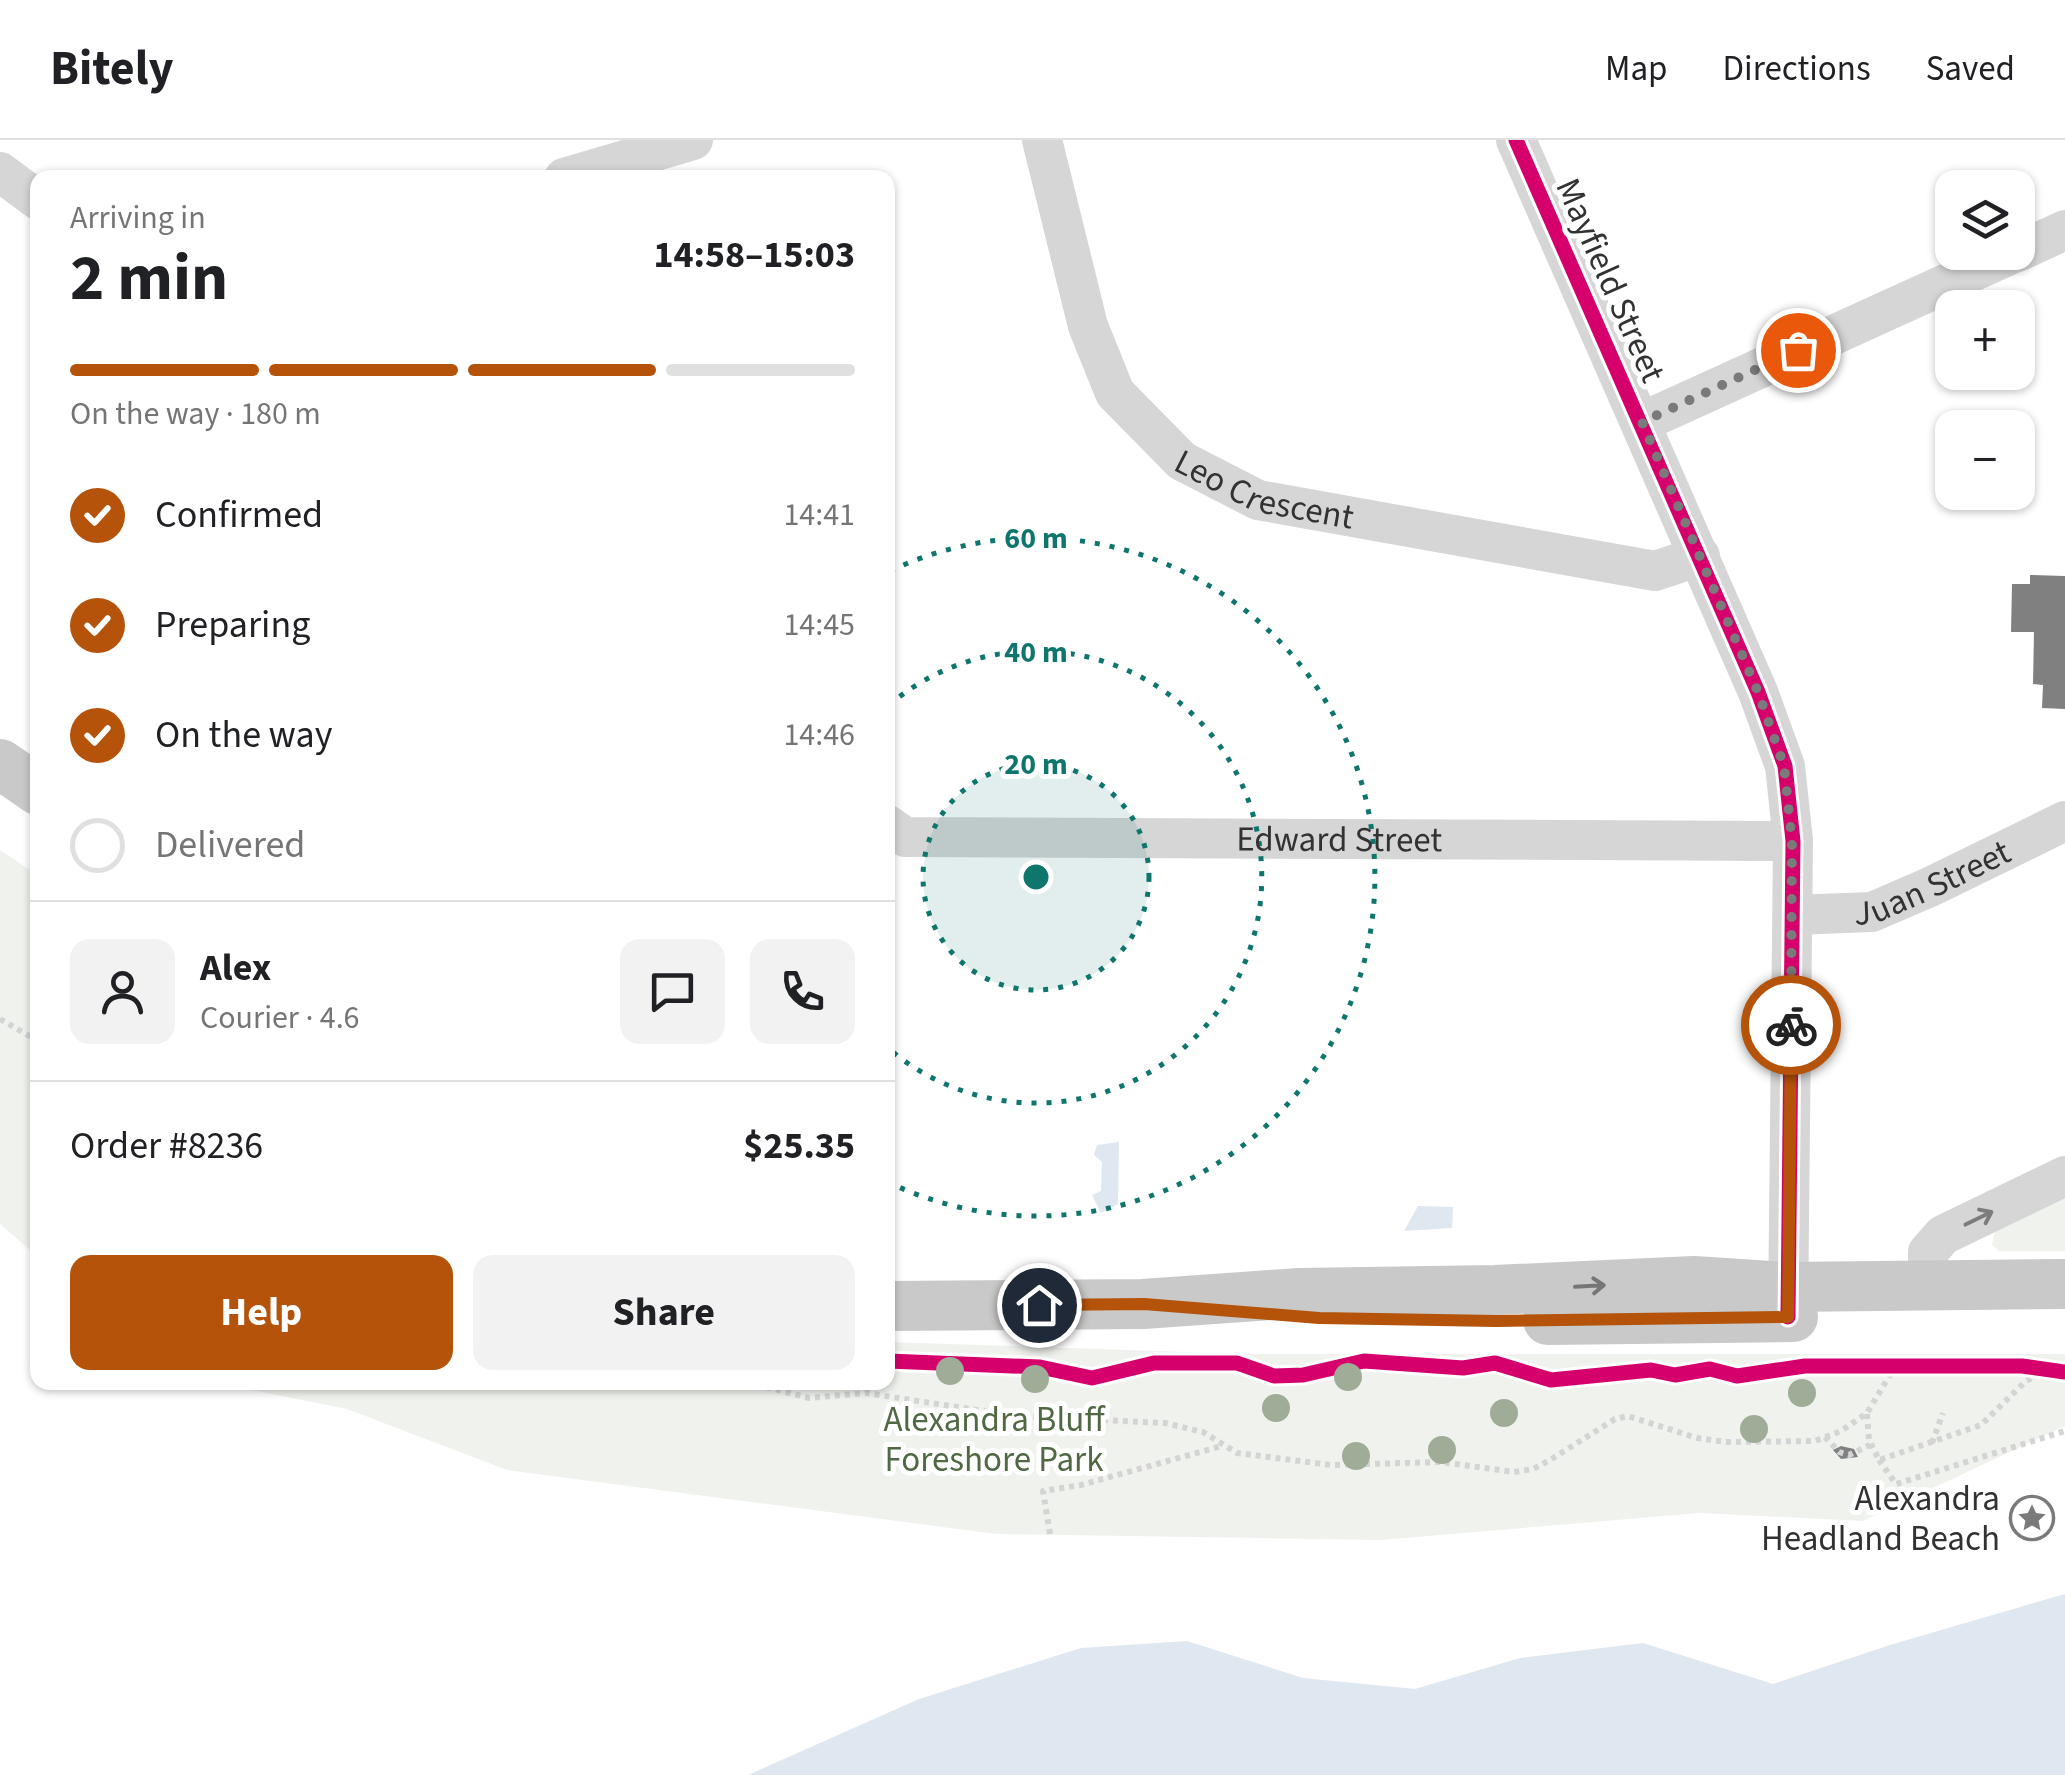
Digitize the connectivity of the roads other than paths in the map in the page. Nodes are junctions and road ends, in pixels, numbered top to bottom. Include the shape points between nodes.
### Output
1 (693, 140) edge
2 (1042, 140) edge
3 (1516, 140) edge
4 (591, 170) edge
5 (0, 172) edge
6 (30, 194) edge
7 (2065, 230) edge
8 (2035, 243) edge
9 (1976, 270) edge
10 (1642, 422) junction
11 (1700, 556) junction
12 (0, 764) edge
13 (30, 785) edge
14 (2065, 821) edge
15 (895, 830) edge
16 (1792, 841) junction
17 (1793, 915) junction
18 (2065, 1176) edge
19 (2065, 1284) edge
20 (1928, 1286) junction
21 (1788, 1302) junction
22 (895, 1306) edge
23 (2065, 1312) edge

1 - 4 street
2 - 11 street, Leo Crescent via 1088,326 1116,392 1182,461 1258,500 1334,514 1655,571
3 - 10 street, Mayfield Street
5 - 6 street
7 - 8 street
9 - 10 street
10 - 11 street, Mayfield Street
11 - 16 street, Mayfield Street via 1784,766
12 - 13 main road
14 - 17 street, Juan Street via 1872,912
15 - 16 street, Edward Street via 905,837
16 - 17 street, Mayfield Street
17 - 21 street, Mayfield Street
20 -> 18 street via 1928,1252 1944,1235
19 - 20 main road
20 - 21 main road
21 - 22 main road via 1694,1281 1144,1304
21 - 23 main road

